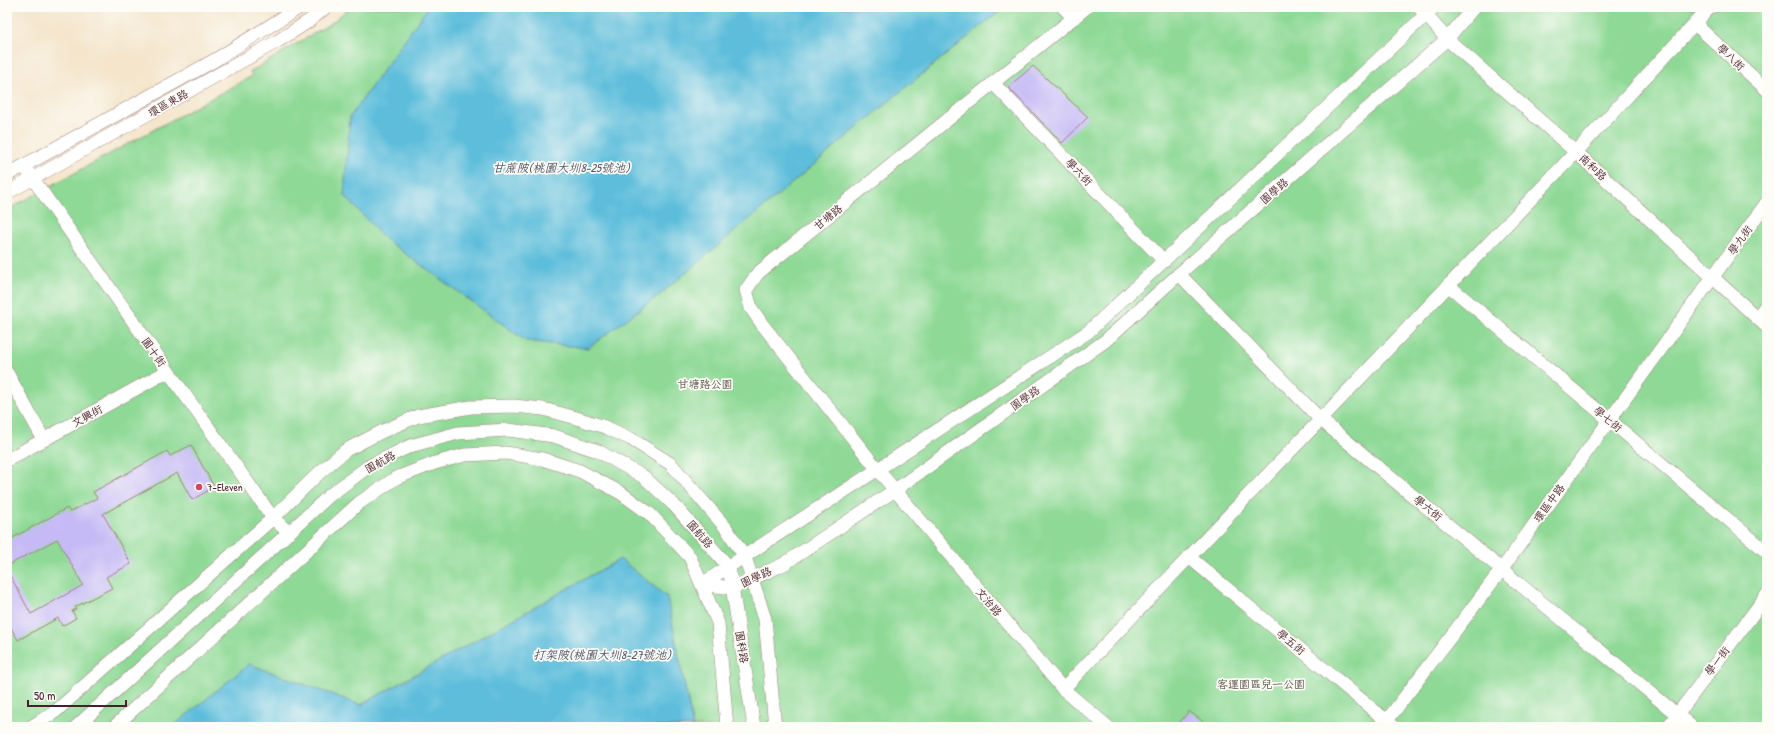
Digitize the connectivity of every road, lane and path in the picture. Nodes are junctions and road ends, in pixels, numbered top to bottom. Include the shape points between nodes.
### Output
1 (300, 7) edge
2 (326, 7) edge
3 (1063, 7) edge
4 (1087, 7) edge
5 (1474, 7) edge
6 (1710, 7) edge
7 (1427, 9) edge
8 (1074, 18) junction
9 (1695, 24) junction
10 (1447, 39) junction
11 (993, 83) junction
12 (1767, 90) edge
13 (1576, 152) junction
14 (24, 166) junction
15 (7, 175) edge
16 (32, 179) junction
17 (7, 193) edge
18 (1767, 202) edge
19 (1164, 261) junction
20 (1179, 274) junction
21 (1713, 278) junction
22 (1448, 285) junction
23 (1767, 304) edge
24 (1757, 318) junction
25 (1767, 327) edge
26 (168, 372) junction
27 (7, 373) edge
28 (1320, 420) junction
29 (1609, 420) junction
30 (44, 440) junction
31 (7, 460) edge
32 (878, 470) junction
33 (895, 490) junction
34 (273, 518) junction
35 (289, 533) junction
36 (1767, 552) edge
37 (745, 557) junction
38 (1189, 557) junction
39 (729, 567) junction
40 (1502, 569) junction
41 (753, 578) junction
42 (702, 584) junction
43 (732, 588) junction
44 (1767, 595) edge
45 (1063, 689) junction
46 (1677, 715) junction
47 (1388, 725) edge
48 (31, 727) edge
49 (76, 727) edge
50 (114, 727) edge
51 (727, 727) edge
52 (754, 727) edge
53 (775, 727) edge
54 (1108, 727) edge
55 (1668, 727) edge
56 (1692, 727) edge

1 - 14 street, 環區東路 via 215,60
2 - 16 street, 環區東路 via 309,22 278,41
3 - 8 street
4 - 8 street, 甘塘路
5 - 10 street, 園學路
6 - 9 street
7 - 10 street, 南和路
7 - 19 street, 園學路
8 - 11 street, 甘塘路
9 - 12 street, 學八街
9 - 13 street
10 - 13 street, 南和路
10 - 20 street, 園學路
11 - 19 street, 學六街
11 - 32 street, 甘塘路 via 758,273 746,290 751,308 762,324
13 - 21 street, 南和路
13 - 22 street
14 - 15 street, 環區東路
14 - 16 street, 園十街
16 - 17 street, 環區東路
16 - 26 street, 園十街
18 - 21 street, 學九街
19 - 32 street, 園學路 via 1088,332
20 - 28 street, 學六街
20 - 33 street, 園學路 via 1105,341
21 - 24 street, 南和路
21 - 29 street, 環區中路
22 - 28 street
22 - 29 street, 學七街
23 - 24 street
24 - 25 street, 南和路
26 - 30 street, 文興街
26 - 34 street, 園十街
27 - 30 street
28 - 38 street
28 - 40 street, 學六街
29 - 36 street, 學七街
29 - 40 street, 環區中路
30 - 31 street, 文興街
32 - 33 street, 文治路
32 - 37 street, 園學路
33 - 41 street, 園學路 via 784,564
33 - 45 street, 文治路
34 - 35 street, 園十街
34 - 37 street via 346,450 382,431 418,416 471,407 514,406 573,416 605,427 653,452 671,464 696,492 726,528
34 - 48 street via 56,711
35 - 39 street, 園航路 via 330,495 369,466 410,446 458,433 508,430 554,436 598,452 644,477 674,505
35 - 49 street, 園航路
37 - 39 street, 園學路
37 - 41 street
38 - 45 street
38 - 47 street, 學五街
39 - 42 street, 園學路
39 - 43 street, 園科路
40 - 46 street, 學六街
40 - 47 street, 環區中路
41 - 43 street, 園學路
41 - 53 street via 765,619
42 - 43 street, 園學路
42 - 50 street via 690,557 650,514 580,471 542,459 506,453 465,455 396,478 359,503
42 - 51 street via 718,623
43 - 52 street, 園科路
44 - 46 street, 學一街
45 - 54 street, 文治路
46 - 55 street, 學一街
46 - 56 street, 學六街

